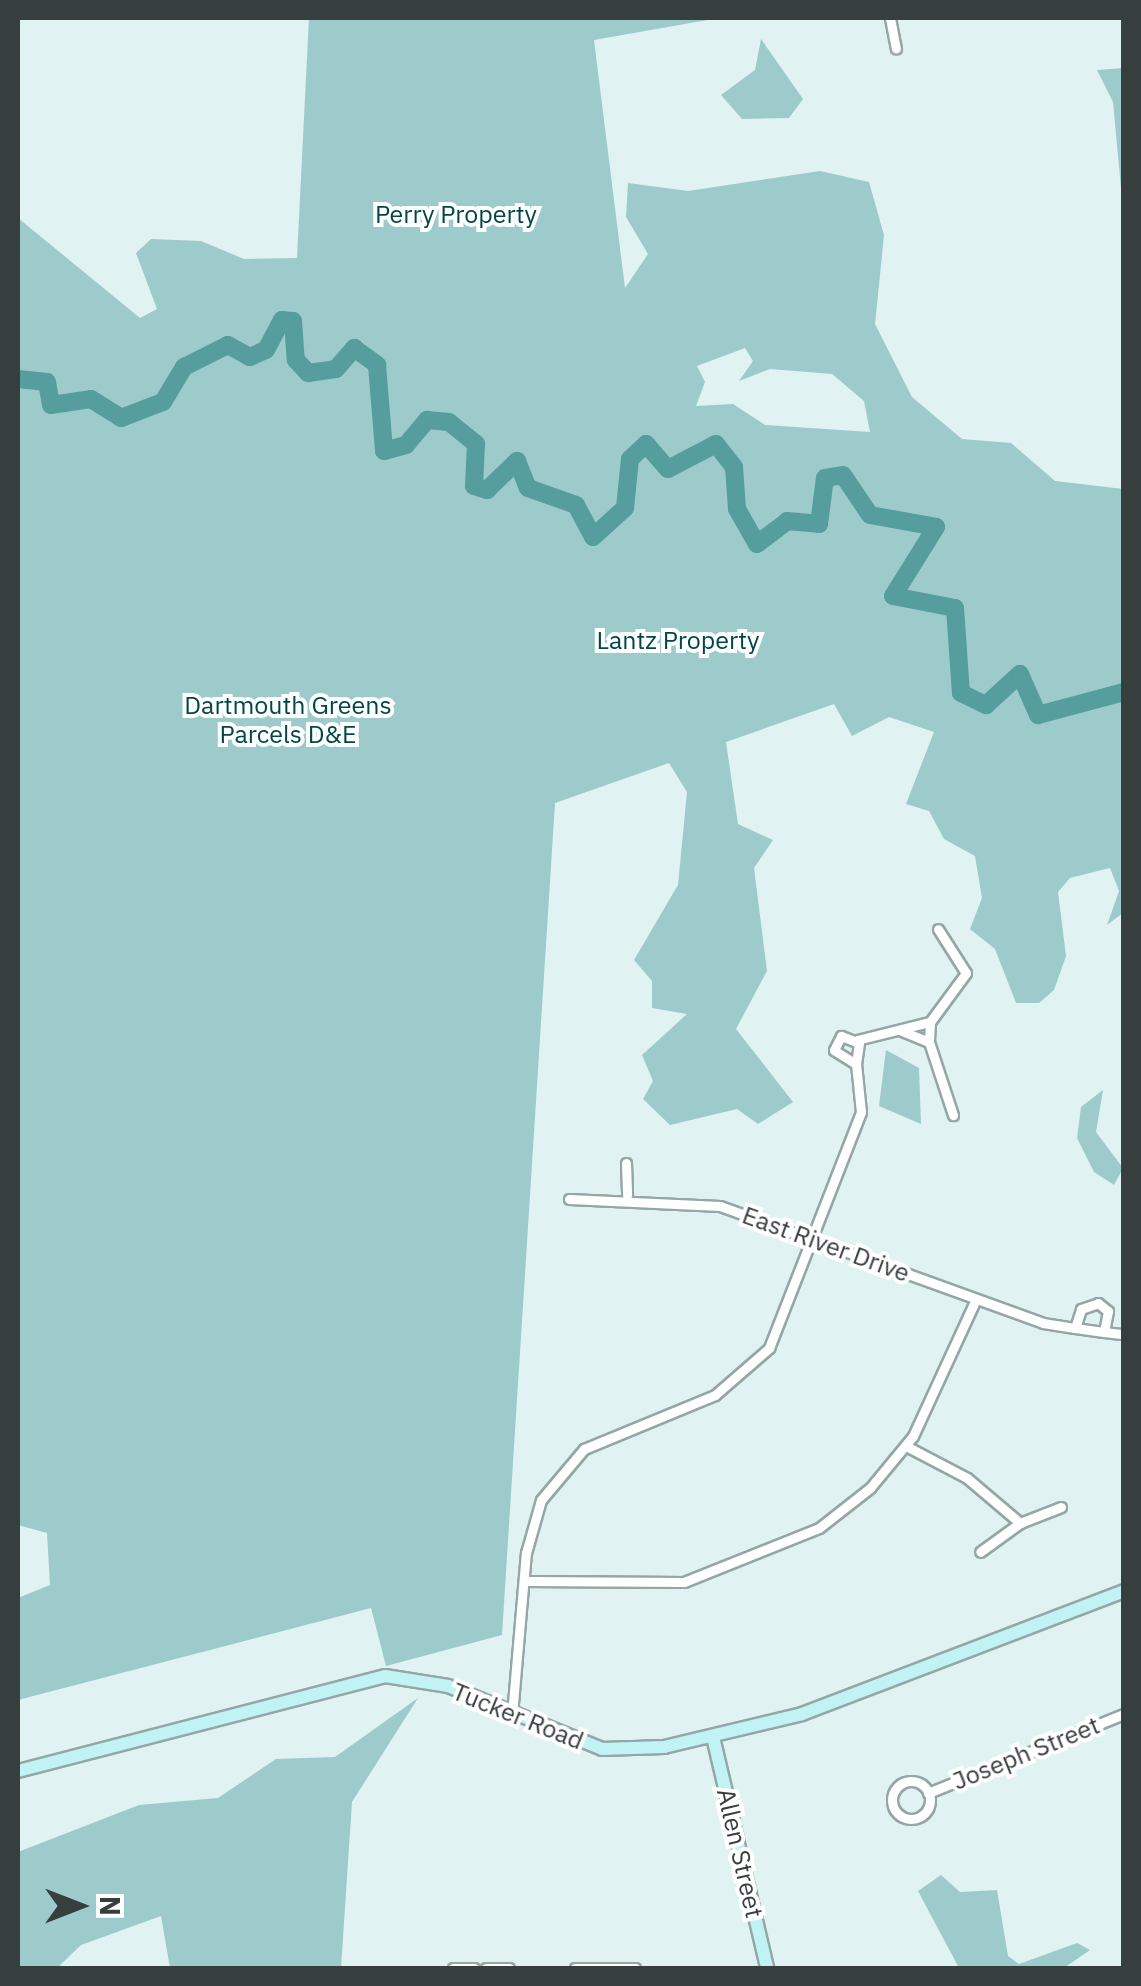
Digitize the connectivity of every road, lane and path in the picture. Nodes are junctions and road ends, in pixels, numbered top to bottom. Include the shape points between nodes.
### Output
1 (890, 18) edge
2 (896, 48) dead end
3 (938, 929) dead end
4 (930, 1022) junction
5 (900, 1030) junction
6 (857, 1040) junction
7 (929, 1042) junction
8 (856, 1064) junction
9 (953, 1115) dead end
10 (626, 1164) dead end
11 (627, 1195) junction
12 (569, 1199) dead end
13 (817, 1242) junction
14 (975, 1300) junction
15 (1075, 1328) junction
16 (1104, 1332) junction
17 (1121, 1334) dead end
18 (906, 1446) junction
19 (1061, 1507) dead end
20 (1020, 1523) junction
21 (980, 1552) dead end
22 (524, 1581) junction
23 (1124, 1591) edge
24 (1124, 1714) edge
25 (512, 1715) junction
26 (713, 1737) junction
27 (18, 1770) edge
28 (928, 1793) junction
29 (453, 1968) edge
30 (474, 1968) edge
31 (486, 1968) edge
32 (509, 1968) edge
33 (575, 1968) edge
34 (635, 1968) edge
35 (766, 1968) edge

1 - 2 street
3 - 4 street via 966,973
4 - 5 street
4 - 7 street
5 - 6 street
5 - 7 street
6 - 8 street
6 - 8 street via 841,1036 834,1048
7 - 9 street
8 - 13 street via 861,1112
10 - 11 street
11 - 12 street, East River Drive
11 - 13 street, East River Drive via 720,1206
13 - 14 street, East River Drive
13 - 22 street via 783,1325 750,1370 701,1402 598,1440 560,1472 533,1520
14 - 15 street, East River Drive
14 - 18 street
15 - 16 street, East River Drive
15 - 16 street via 1083,1307 1098,1302 1108,1311
16 - 17 street, East River Drive
18 - 20 street via 967,1478
18 - 22 street via 831,1520 722,1574 650,1586
19 - 20 street
20 - 21 street
22 - 25 street
23 - 26 main road, Tucker Road via 820,1708
24 - 28 street, Joseph Street
25 - 26 main road, Tucker Road via 612,1751
25 - 27 main road, Tucker Road via 428,1680 375,1677
26 - 35 main road, Allen Street
28 - 28 street, Joseph Street via 904,1783 894,1808 919,1818
29 - 30 street
31 - 32 street
33 - 34 street

